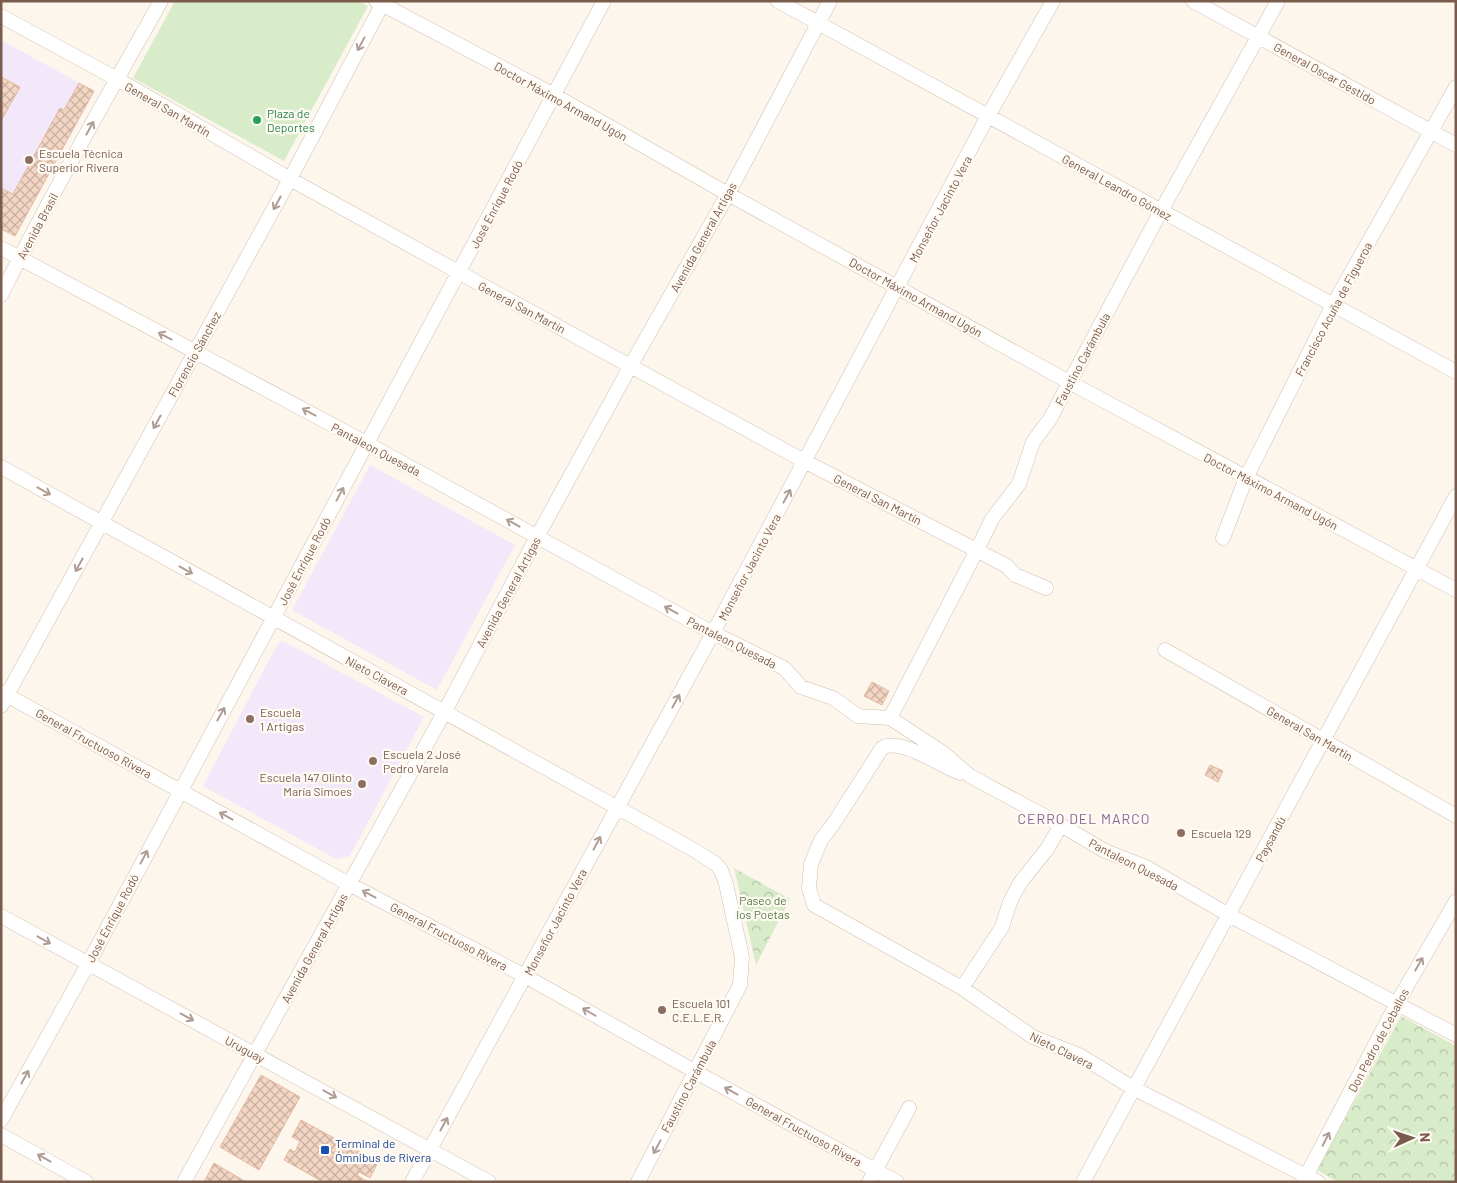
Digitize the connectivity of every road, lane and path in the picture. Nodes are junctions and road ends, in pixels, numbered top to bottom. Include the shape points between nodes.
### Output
1 (161, 1) edge
2 (604, 1) edge
3 (778, 1) edge
4 (830, 1) edge
5 (1052, 1) edge
6 (1193, 1) edge
7 (1278, 1) edge
8 (381, 2) edge
9 (1, 16) edge
10 (818, 24) junction
11 (1258, 37) junction
12 (117, 79) junction
13 (1456, 87) edge
14 (554, 95) junction
15 (988, 116) junction
16 (1431, 131) junction
17 (1456, 145) edge
18 (290, 179) junction
19 (728, 194) junction
20 (1161, 211) junction
21 (1, 248) edge
22 (19, 258) junction
23 (460, 273) junction
24 (899, 287) junction
25 (1, 295) edge
26 (1333, 305) junction
27 (195, 352) junction
28 (631, 366) junction
29 (1456, 372) edge
30 (1069, 382) junction
31 (368, 444) junction
32 (806, 462) junction
33 (1, 467) edge
34 (1246, 478) junction
35 (1456, 496) edge
36 (102, 523) junction
37 (537, 537) junction
38 (1223, 538) dead end
39 (977, 550) junction
40 (1416, 569) junction
41 (1046, 588) dead end
42 (1456, 590) edge
43 (273, 619) junction
44 (713, 633) junction
45 (1165, 650) dead end
46 (3, 698) edge
47 (445, 711) junction
48 (890, 718) junction
49 (1323, 740) junction
50 (970, 776) junction
51 (180, 790) junction
52 (617, 807) junction
53 (1456, 816) edge
54 (1060, 825) junction
55 (349, 884) junction
56 (1456, 901) edge
57 (731, 902) joint
58 (1229, 915) junction
59 (1, 916) edge
60 (88, 964) junction
61 (525, 976) junction
62 (962, 988) junction
63 (1397, 1002) junction
64 (1456, 1035) edge
65 (256, 1054) junction
66 (696, 1072) junction
67 (1133, 1088) junction
68 (909, 1108) dead end
69 (1, 1120) edge
70 (1, 1135) edge
71 (430, 1149) junction
72 (872, 1176) edge
73 (1309, 1180) edge
74 (86, 1182) edge
75 (184, 1182) edge
76 (412, 1182) edge
77 (489, 1182) edge
78 (638, 1182) edge
79 (897, 1182) edge
80 (1083, 1182) edge

1 - 12 street, Avenida Brasil
2 - 14 street, José Enrique Rodó
3 - 10 street, General Leandro Gómez
4 - 10 street, Avenida General Artigas
5 - 15 street, Monseñor Jacinto Vera
6 - 11 street, General Oscar Gestido
7 - 11 street, Faustino Carámbula
8 - 14 street, Doctor Máximo Armand Ugón
8 -> 18 street, Florencio Sánchez
9 - 12 street, General San Martín
10 - 15 street, General Leandro Gómez
10 - 19 street, Avenida General Artigas
11 - 16 street, General Oscar Gestido
11 - 20 street, Faustino Carámbula
12 - 18 street, General San Martín
22 -> 12 street, Avenida Brasil
13 - 16 street, Francisco Acuña de Figueroa
14 - 19 street, Doctor Máximo Armand Ugón
14 - 23 street, José Enrique Rodó
15 - 20 street, General Leandro Gómez
15 - 24 street, Monseñor Jacinto Vera
16 - 17 street, General Oscar Gestido
16 - 26 street, Francisco Acuña de Figueroa
18 - 23 street, General San Martín
18 -> 27 street, Florencio Sánchez
19 - 24 street, Doctor Máximo Armand Ugón
19 - 28 street, Avenida General Artigas
20 - 26 street, General Leandro Gómez
20 - 30 street, Faustino Carámbula
21 - 22 street, Pantaleon Quesada
22 - 25 street, Avenida Brasil
27 -> 22 street, Pantaleon Quesada
23 - 28 street, General San Martín
23 - 31 street, José Enrique Rodó
24 - 30 street, Doctor Máximo Armand Ugón
24 - 32 street, Monseñor Jacinto Vera
26 - 29 street, General Leandro Gómez
26 - 34 street, Francisco Acuña de Figueroa
31 -> 27 street, Pantaleon Quesada
27 -> 36 street, Florencio Sánchez
28 - 32 street, General San Martín
28 - 37 street, Avenida General Artigas
30 - 34 street, Doctor Máximo Armand Ugón
30 - 39 street, Faustino Carámbula via 1050,419 1033,442 1019,484 992,519
37 -> 31 street, Pantaleon Quesada
43 -> 31 street, José Enrique Rodó
32 - 39 street, General San Martín
44 -> 32 street, Monseñor Jacinto Vera
33 -> 36 street, Nieto Clavera
34 - 38 street, Francisco Acuña de Figueroa
34 - 40 street, Doctor Máximo Armand Ugón
35 - 40 street, Paysandú
36 -> 43 street, Nieto Clavera
36 -> 46 street, Florencio Sánchez
44 -> 37 street, Pantaleon Quesada
37 - 47 street, Avenida General Artigas
39 - 41 street, General San Martín via 1007,566 1015,575
39 - 48 street, Faustino Carámbula
40 - 42 street, Doctor Máximo Armand Ugón
40 - 49 street, Paysandú
43 - 47 street, Nieto Clavera
51 -> 43 street, José Enrique Rodó
44 - 48 street, Pantaleon Quesada via 784,668 801,687 833,698 858,716
52 -> 44 street, Monseñor Jacinto Vera
45 - 49 street, General San Martín
46 - 51 street, General Fructuoso Rivera
47 - 52 street, Nieto Clavera
47 - 55 street, Avenida General Artigas
48 - 50 street, Pantaleon Quesada via 942,752
49 - 53 street, General San Martín
49 - 58 street, Paysandú
50 - 54 street, Pantaleon Quesada
50 - 62 street, Nieto Clavera via 906,748 896,745 882,748 821,840 811,864 809,888 814,905
55 -> 51 street, General Fructuoso Rivera
60 -> 51 street, José Enrique Rodó
52 - 57 street, Nieto Clavera via 710,860 721,870
61 -> 52 street, Monseñor Jacinto Vera
54 - 58 street, Pantaleon Quesada via 1105,851 1146,867
54 - 62 street via 1047,849 1020,883 1002,927
61 -> 55 street, General Fructuoso Rivera
55 - 65 street, Avenida General Artigas
63 -> 56 street, Don Pedro de Ceballos
57 - 66 street, Faustino Carámbula via 742,957 740,985
58 - 63 street, Pantaleon Quesada
58 - 67 street, Paysandú
59 -> 60 street, Uruguay
60 -> 65 street, Uruguay
69 -> 60 street, José Enrique Rodó
66 -> 61 street, General Fructuoso Rivera
71 -> 61 street, Monseñor Jacinto Vera
62 - 67 street, Nieto Clavera via 1033,1037 1079,1056
63 - 64 street, Pantaleon Quesada
73 -> 63 street, Don Pedro de Ceballos
65 -> 71 street, Uruguay
65 - 75 street, Avenida General Artigas
72 -> 66 street, General Fructuoso Rivera
66 -> 78 street, Faustino Carámbula
67 - 73 street, Nieto Clavera
67 - 80 street, Paysandú
68 - 72 street
74 -> 70 street
71 - 76 street, Monseñor Jacinto Vera
71 - 77 street, Uruguay
72 - 79 street, General Fructuoso Rivera

